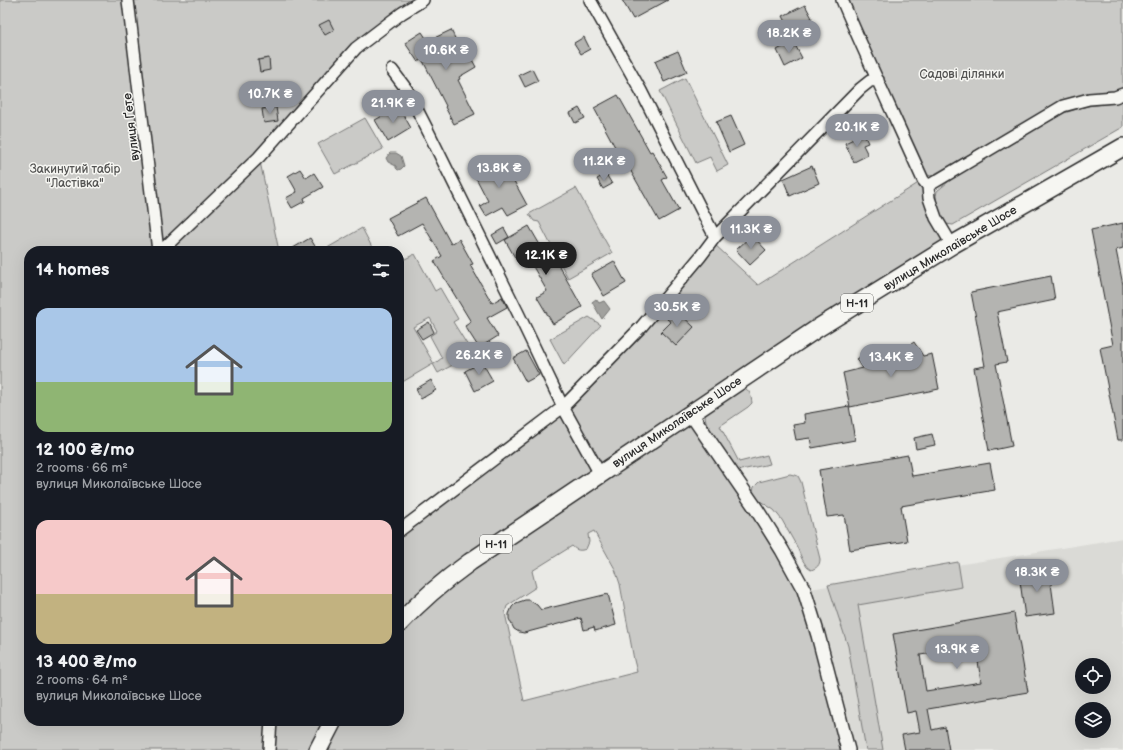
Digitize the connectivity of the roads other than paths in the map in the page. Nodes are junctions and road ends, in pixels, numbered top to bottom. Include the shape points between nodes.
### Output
1 (128, 0) edge
2 (424, 0) edge
3 (590, 0) edge
4 (842, 0) edge
5 (392, 70) dead end
6 (878, 80) junction
7 (1123, 94) edge
8 (1123, 147) edge
9 (928, 186) junction
10 (715, 237) junction
11 (952, 245) junction
12 (159, 246) edge
13 (165, 246) edge
14 (563, 407) junction
15 (690, 414) junction
16 (600, 474) junction
17 (404, 528) edge
18 (404, 619) edge
19 (271, 726) edge
20 (330, 726) edge
21 (269, 750) edge
22 (318, 750) edge
23 (848, 750) edge

1 - 12 street, вулиця Ґете
2 - 13 street via 402,13 356,48 259,157
3 - 10 street via 641,91
4 - 6 street
5 - 14 street, вулиця Миколаївське Шосе via 407,90 426,127
6 - 9 street
6 - 10 street via 870,81 860,89
7 - 9 street via 1115,98 1089,99 1063,106
8 - 11 main road, вулиця Миколаївське Шосе / Н-11
9 - 11 street via 936,218
10 - 14 street via 642,326
11 - 15 main road, вулиця Миколаївське Шосе / Н-11 via 818,328
14 - 16 street, вулиця Миколаївське Шосе
14 - 17 street
15 - 16 main road, вулиця Миколаївське Шосе / Н-11
15 - 23 street via 757,510 804,590
16 - 18 main road, вулиця Миколаївське Шосе / Н-11 via 464,566
19 - 21 street
20 - 22 main road

